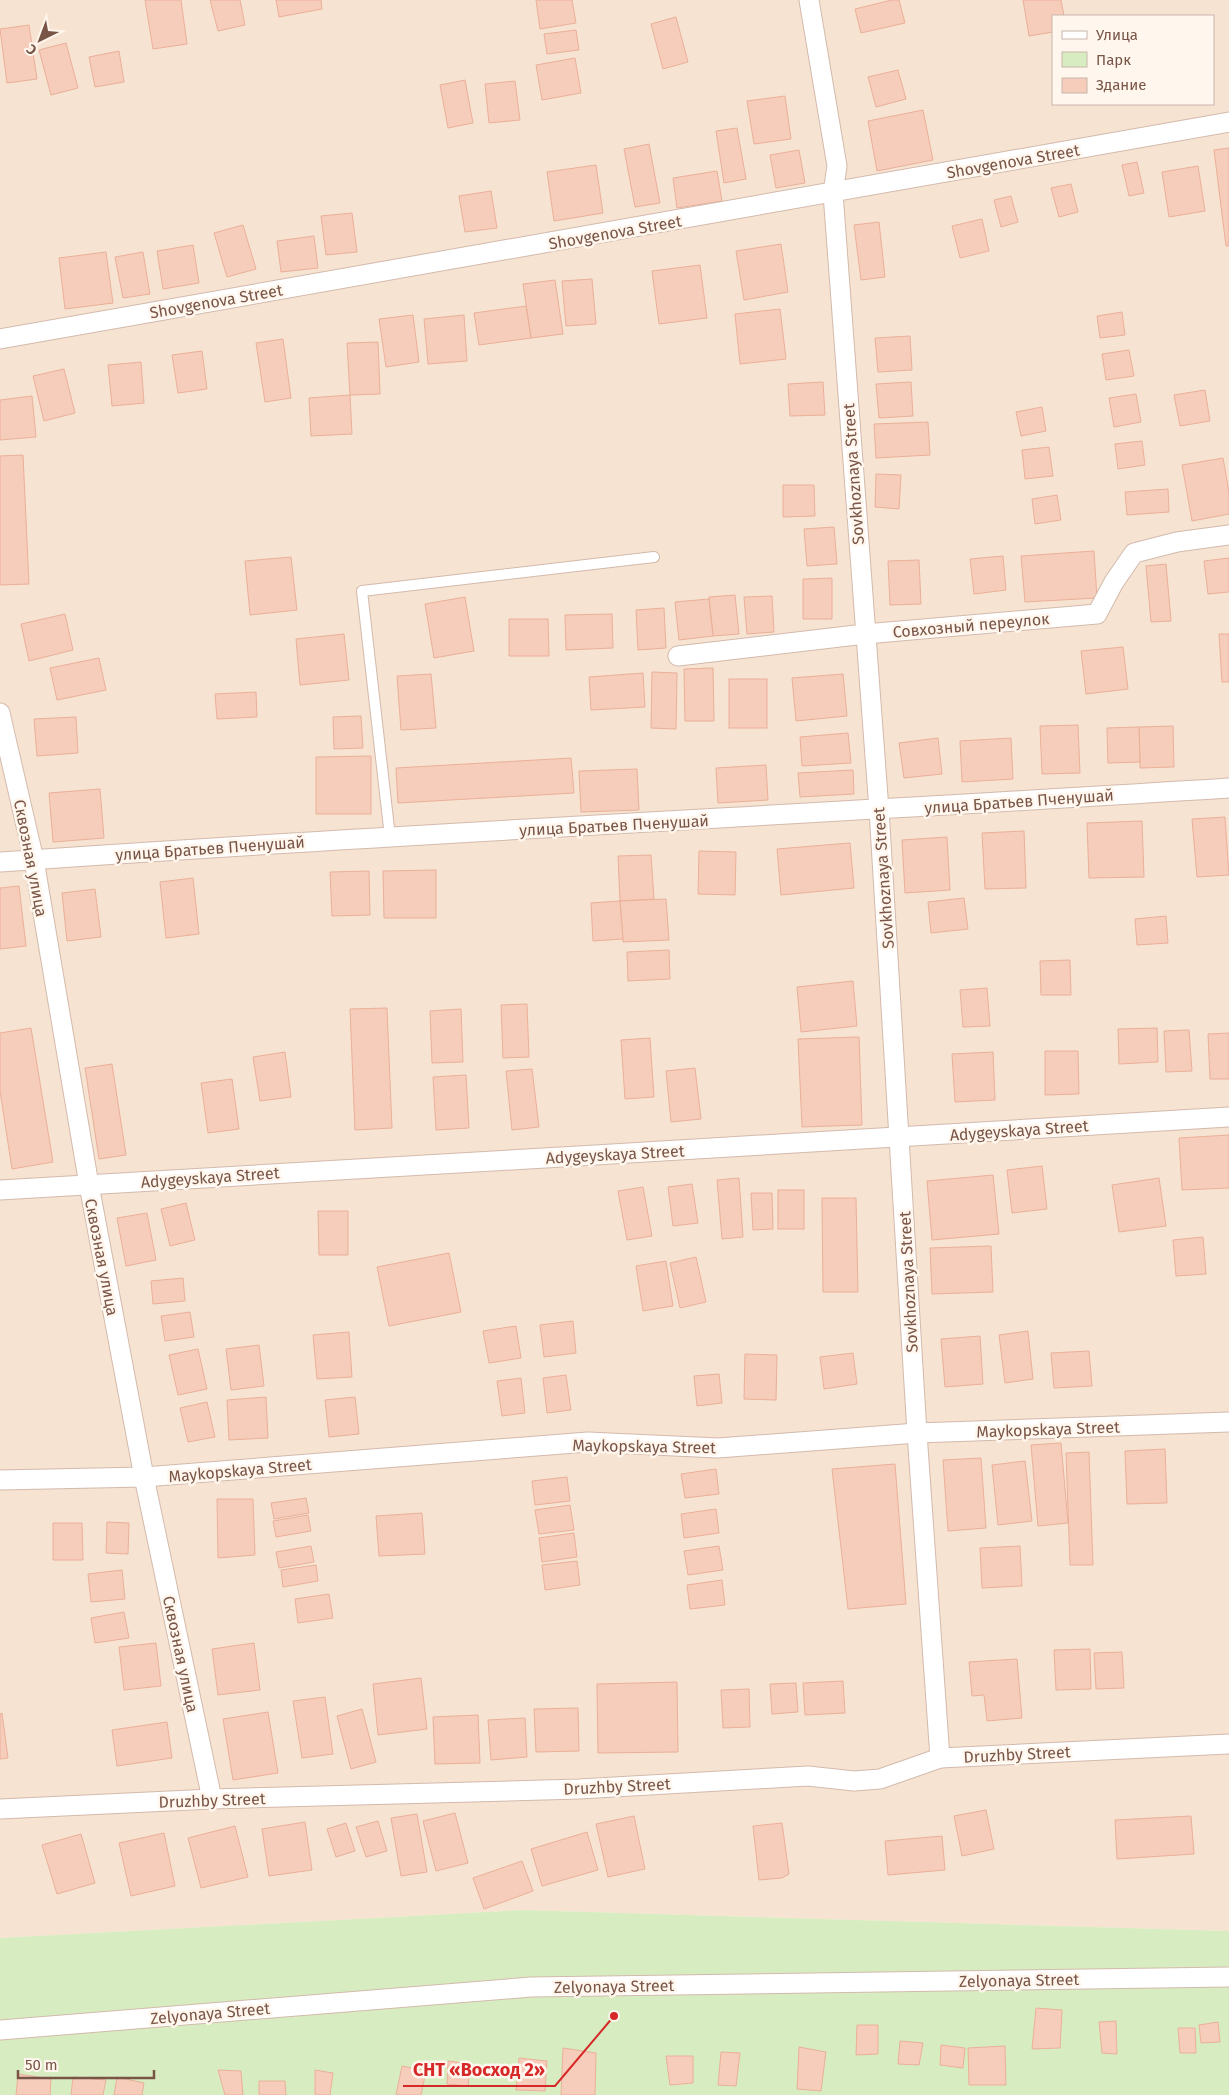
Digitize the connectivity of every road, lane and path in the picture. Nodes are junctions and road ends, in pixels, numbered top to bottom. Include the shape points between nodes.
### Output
1 (809, 0) edge
2 (1229, 122) edge
3 (833, 193) junction
4 (0, 339) edge
5 (1229, 535) edge
6 (654, 557) dead end
7 (865, 634) junction
8 (678, 656) dead end
9 (0, 713) edge
10 (1229, 788) edge
11 (879, 810) junction
12 (390, 837) junction
13 (34, 860) junction
14 (0, 862) edge
15 (1229, 1117) edge
16 (900, 1138) junction
17 (89, 1185) junction
18 (0, 1190) edge
19 (1229, 1422) edge
20 (917, 1434) junction
21 (144, 1477) junction
22 (0, 1480) edge
23 (1229, 1744) edge
24 (940, 1758) junction
25 (212, 1799) junction
26 (0, 1809) edge
27 (1229, 1977) edge
28 (0, 2030) edge

1 - 3 street, Sovkhoznaya Street via 837,166
2 - 3 street, Shovgenova Street
3 - 4 street, Shovgenova Street
3 - 7 street, Sovkhoznaya Street
5 - 7 street, Совхозный переулок via 1177,542 1134,553 1097,614
6 - 12 lane via 362,591
7 - 8 street, Совхозный переулок
7 - 11 street, Sovkhoznaya Street
9 - 13 street, Сквозная улица
10 - 11 street, улица Братьев Пченушай
11 - 12 street, улица Братьев Пченушай
11 - 16 street, Sovkhoznaya Street
12 - 13 street, улица Братьев Пченушай
13 - 14 street, улица Братьев Пченушай
13 - 17 street, Сквозная улица
15 - 16 street, Adygeyskaya Street
16 - 17 street, Adygeyskaya Street via 338,1168
16 - 20 street, Sovkhoznaya Street
17 - 18 street, Adygeyskaya Street
17 - 21 street, Сквозная улица
19 - 20 street, Maykopskaya Street
20 - 21 street, Maykopskaya Street via 718,1448 588,1442
20 - 24 street, Sovkhoznaya Street
21 - 22 street, Maykopskaya Street
21 - 25 street, Сквозная улица
23 - 24 street, Druzhby Street
24 - 25 street, Druzhby Street via 880,1780 808,1776 579,1789
25 - 26 street, Druzhby Street
27 - 28 street, Zelyonaya Street via 531,1987

